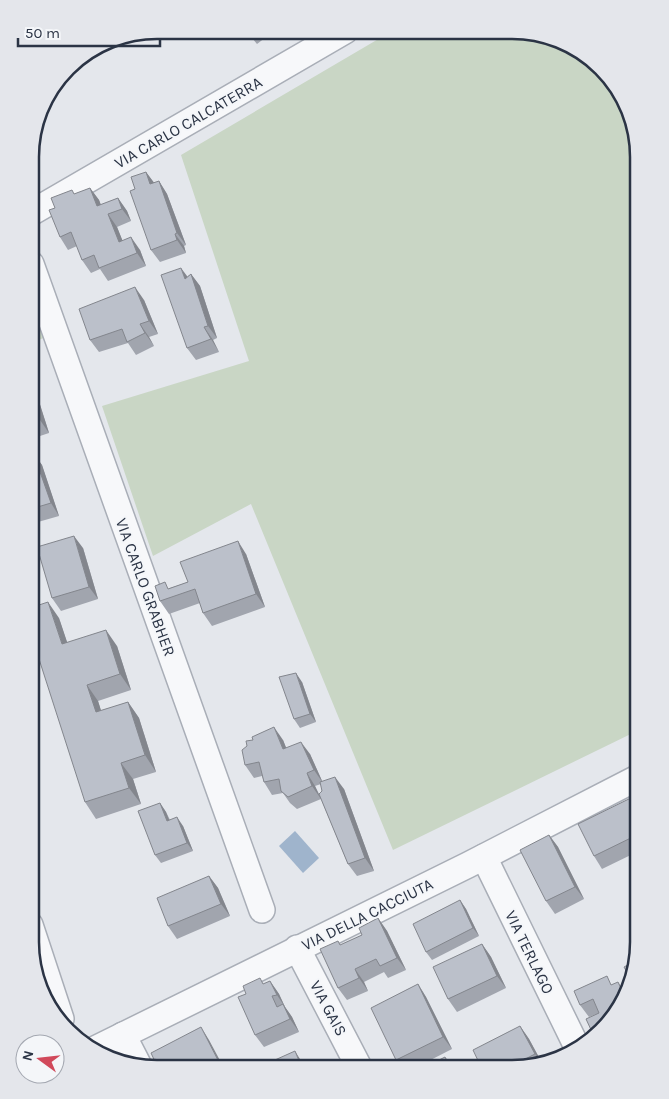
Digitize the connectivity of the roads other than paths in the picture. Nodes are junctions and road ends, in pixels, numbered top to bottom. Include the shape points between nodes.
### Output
1 (331, 39) edge
2 (39, 208) edge
3 (39, 286) edge
4 (630, 783) edge
5 (484, 857) junction
6 (262, 910) dead end
7 (297, 948) junction
8 (40, 955) edge
9 (55, 1001) edge
10 (123, 1035) junction
11 (574, 1042) edge
12 (102, 1046) edge
13 (135, 1058) edge
14 (356, 1060) edge

1 - 2 street, VIA CARLO CALCATERRA
3 - 6 street, VIA CARLO GRABHER
4 - 5 street, VIA DELLA CACCIUTA
5 - 7 street, VIA DELLA CACCIUTA
5 - 11 street, VIA TERLAGO
7 - 10 street, VIA DELLA CACCIUTA
7 - 14 street, VIA GAIS
8 - 9 street
10 - 12 street, VIA DELLA CACCIUTA
10 - 13 street

